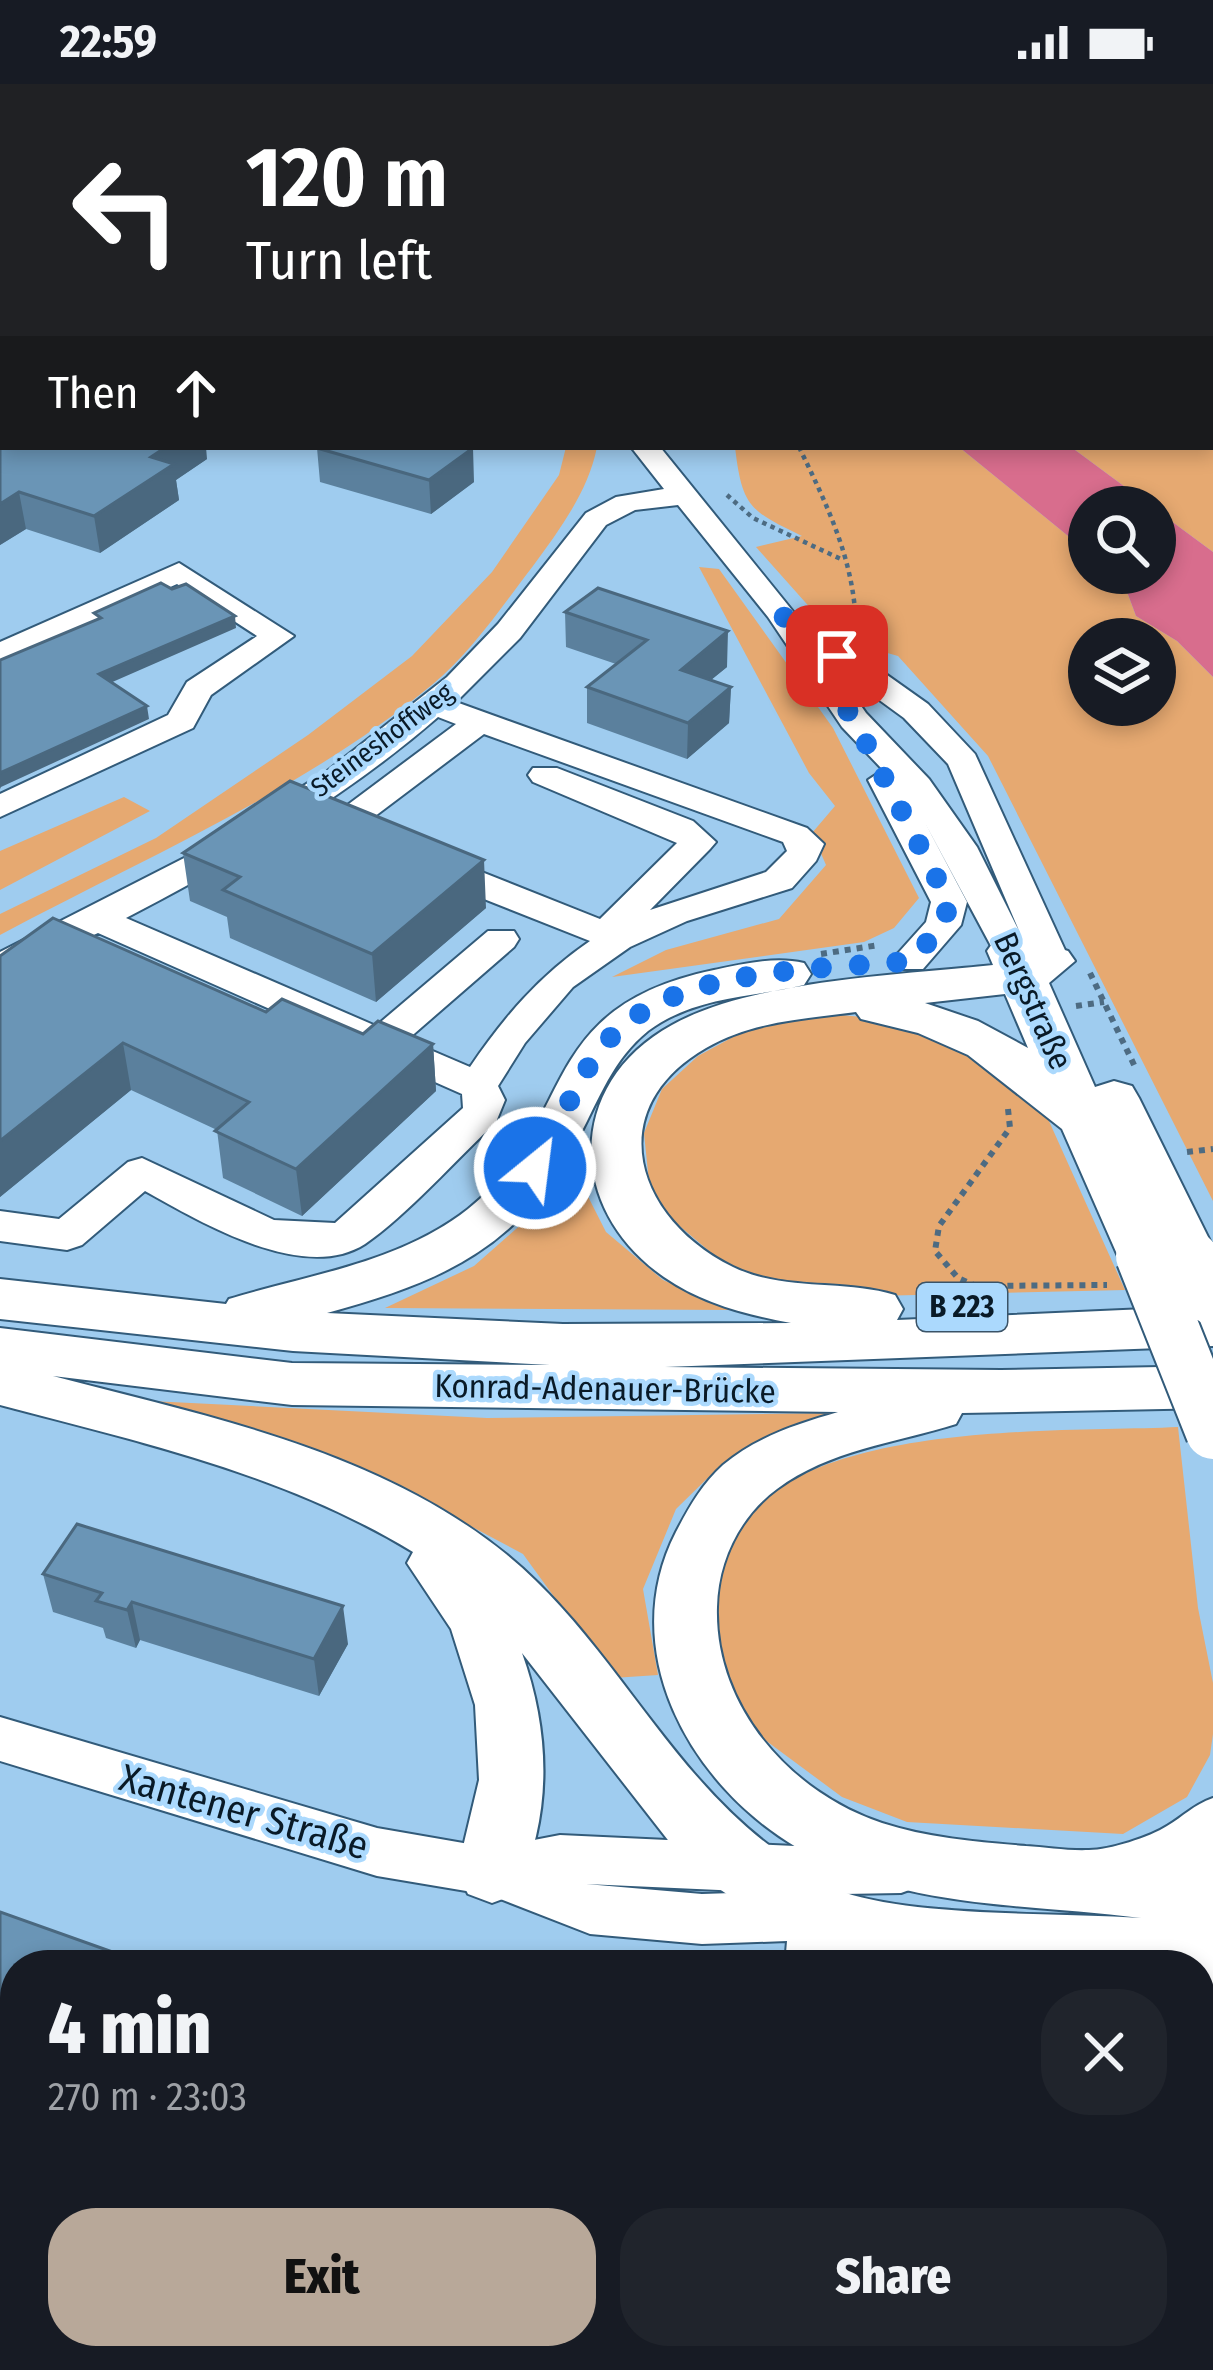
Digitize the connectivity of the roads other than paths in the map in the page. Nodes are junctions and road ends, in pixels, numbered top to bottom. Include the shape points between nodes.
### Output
1 (633, 450) edge
2 (648, 450) edge
3 (687, 496) junction
4 (613, 508) junction
5 (780, 611) junction
6 (0, 654) edge
7 (435, 705) junction
8 (854, 720) junction
9 (467, 731) junction
10 (0, 807) edge
11 (290, 809) junction
12 (338, 828) junction
13 (98, 919) junction
14 (611, 937) junction
15 (501, 939) dead end
16 (910, 961) junction
17 (1029, 963) junction
18 (0, 967) edge
19 (830, 1000) junction
20 (380, 1043) junction
21 (478, 1086) junction
22 (1092, 1134) junction
23 (0, 1226) edge
24 (1166, 1274) edge
25 (0, 1299) edge
26 (209, 1325) junction
27 (1213, 1325) edge
28 (0, 1349) edge
29 (0, 1384) edge
30 (1213, 1387) edge
31 (1000, 1391) junction
32 (1213, 1432) edge
33 (405, 1518) junction
34 (0, 1739) edge
35 (1213, 1828) edge
36 (737, 1867) junction
37 (926, 1868) junction
38 (492, 1872) junction
39 (1213, 1896) edge
40 (815, 1917) edge
41 (1110, 1931) edge
42 (1192, 1950) edge

1 - 4 street, Steineshoffweg
2 - 3 street, Bergstraße
3 - 4 street
3 - 5 street, Bergstraße
4 - 7 street, Steineshoffweg
5 - 8 street, Bergstraße
5 - 17 street, Bergstraße via 916,711 963,761
6 - 10 street via 178,572 278,636 198,689 181,721
7 - 9 street
7 - 11 street, Steineshoffweg
8 - 16 street via 949,902 943,926
8 - 17 street, Bergstraße via 928,801
9 - 12 street
9 - 14 street via 698,842
9 - 14 street via 660,782 806,844 778,880
11 - 12 street
11 - 13 street, Steineshoffweg
12 - 14 street
13 - 18 street, Steineshoffweg
13 - 20 street
14 - 21 street via 560,979
15 - 20 street
16 - 17 main road
16 - 26 main road via 729,980 665,1000 605,1044 535,1168 483,1226 405,1270
17 - 19 main road
17 - 22 main road, Bergstraße / B 223
17 - 24 main road, Bergstraße
19 - 22 main road, B 223 via 939,1020 992,1042
19 - 27 main road, B 223 via 740,1013 692,1035 665,1051 630,1095 613,1145 615,1175 646,1232 672,1255 764,1298 832,1310 1034,1306
20 - 21 street
21 - 23 street via 482,1113 348,1235 292,1243 265,1235 142,1172 68,1235
22 - 24 main road, Bergstraße / B 223
24 - 32 main road, Bergstraße / B 223, bridge
25 - 26 main road, Konrad-Adenauer-Brücke
26 - 27 main road, Konrad-Adenauer-Brücke via 604,1345
28 - 31 main road, Konrad-Adenauer-Brücke via 292,1384
29 - 33 main road via 249,1452
30 - 31 main road, Konrad-Adenauer-Brücke
31 - 37 main road via 812,1442 754,1474 710,1519 684,1588 683,1637 699,1702 738,1762 821,1827
33 - 36 main road via 485,1573 557,1648 674,1802
33 - 38 main road via 479,1619 508,1705 512,1780
34 - 38 street, Xantener Straße via 377,1852
35 - 41 main road
36 - 38 street, Xantener Straße via 560,1858
36 - 40 main road
37 - 40 street, Xantener Straße
37 - 41 main road
38 - 40 street, Xantener Straße via 590,1910
39 - 41 main road
40 - 41 main road via 912,1937
41 - 42 main road

